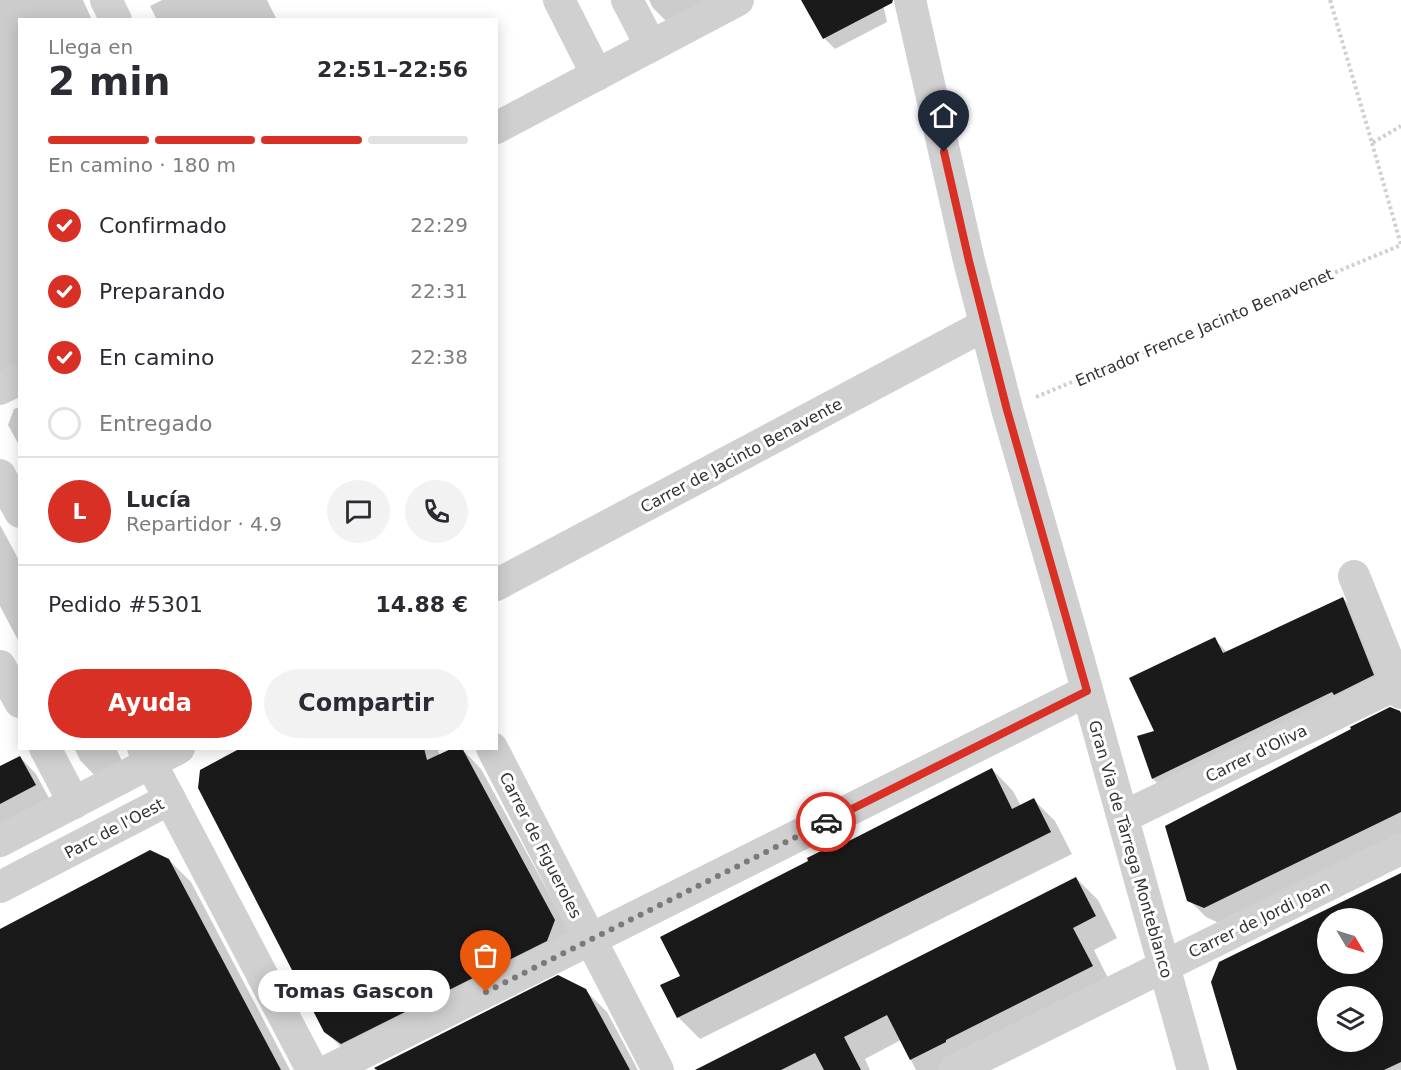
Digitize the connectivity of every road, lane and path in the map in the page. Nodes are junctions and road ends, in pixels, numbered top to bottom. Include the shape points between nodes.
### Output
1 (106, 0) edge
2 (559, 0) edge
3 (627, 0) edge
4 (738, 0) edge
5 (910, 0) edge
6 (1330, 0) edge
7 (115, 18) edge
8 (651, 46) junction
9 (597, 75) junction
10 (1401, 126) edge
11 (498, 127) edge
12 (1372, 143) junction
13 (1401, 245) edge
14 (985, 325) junction
15 (18, 380) edge
16 (0, 389) edge
17 (1007, 410) junction
18 (0, 475) edge
19 (18, 508) edge
20 (1354, 576) dead end
21 (498, 584) edge
22 (0, 666) edge
23 (1395, 690) edge
24 (1087, 691) junction
25 (12, 702) edge
26 (46, 750) edge
27 (172, 750) edge
28 (493, 750) edge
29 (147, 756) edge
30 (170, 799) junction
31 (74, 803) junction
32 (1122, 817) junction
33 (0, 841) edge
34 (1401, 849) edge
35 (0, 887) edge
36 (590, 940) junction
37 (1164, 966) junction
38 (312, 1070) edge
39 (329, 1070) edge
40 (658, 1070) edge
41 (955, 1070) edge
42 (1192, 1070) edge

1 - 7 street
2 - 9 street
3 - 8 street
4 - 8 street
5 - 14 street, Gran Via de Tàrrega Monteblanco
6 - 12 path
8 - 9 street
9 - 11 street
10 - 12 path
12 - 13 path
13 - 17 path, Entrador Frence Jacinto Benavenet
14 - 17 street, Gran Via de Tàrrega Monteblanco
14 - 21 street, Carrer de Jacinto Benavente
15 - 16 street
17 - 24 street, Gran Via de Tàrrega Monteblanco
18 - 19 street
20 - 23 street
22 - 25 street
23 - 32 street, Carrer d'Oliva
24 - 32 street, Gran Via de Tàrrega Monteblanco
24 - 36 street
26 - 31 street
27 - 29 street
28 - 36 street, Carrer de Figueroles
29 - 30 street, Parc de l'Oest
29 - 31 street
30 - 35 street, Parc de l'Oest
30 - 38 street
31 - 33 street
32 - 37 street, Gran Via de Tàrrega Monteblanco
34 - 37 street, Carrer de Jordi Joan
36 - 39 street
36 - 40 street, Carrer de Figueroles
37 - 41 street, Carrer de Jordi Joan
37 - 42 street, Gran Via de Tàrrega Monteblanco

